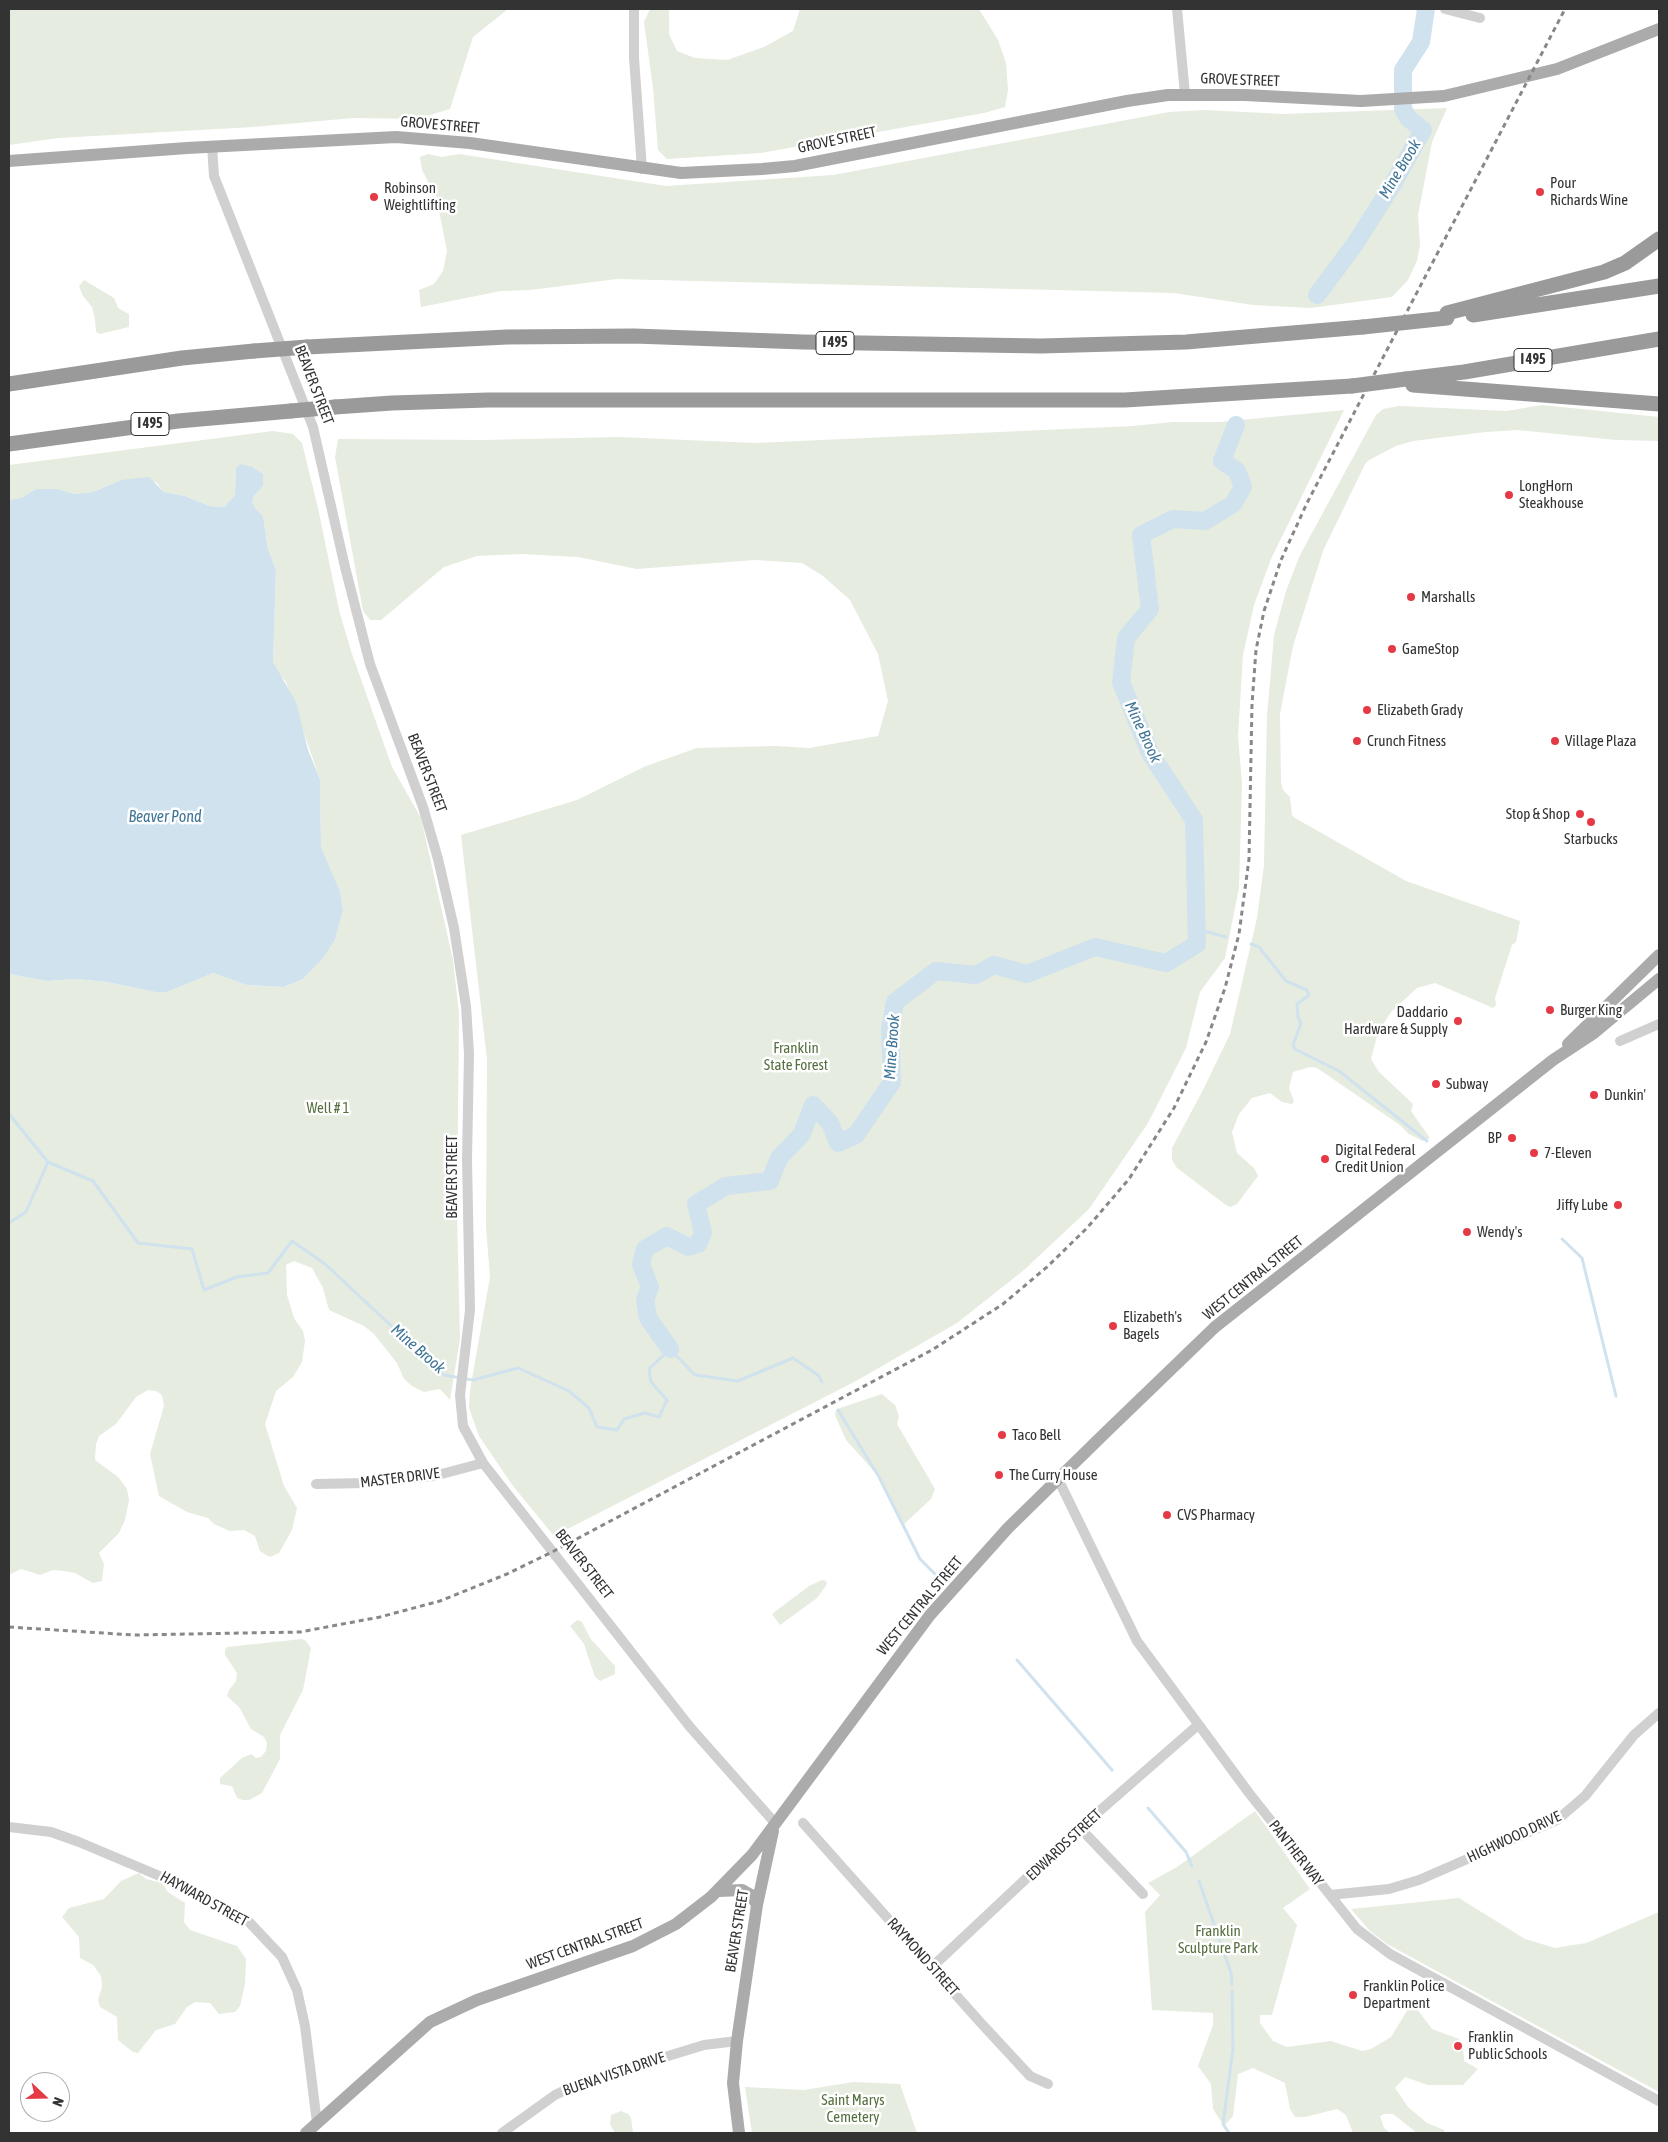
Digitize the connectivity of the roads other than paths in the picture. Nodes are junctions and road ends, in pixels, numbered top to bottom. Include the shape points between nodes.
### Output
1 (634, 9) edge
2 (1177, 9) edge
3 (1446, 9) edge
4 (1480, 18) dead end
5 (1659, 29) edge
6 (1185, 94) junction
7 (212, 146) junction
8 (9, 161) edge
9 (642, 169) junction
10 (1659, 239) edge
11 (1659, 286) edge
12 (1447, 316) junction
13 (1659, 339) edge
14 (1407, 382) junction
15 (9, 384) edge
16 (1659, 404) edge
17 (9, 444) edge
18 (1659, 956) edge
19 (1659, 979) edge
20 (1659, 1024) edge
21 (1620, 1041) dead end
22 (1553, 1060) junction
23 (483, 1463) junction
24 (1058, 1479) junction
25 (316, 1484) dead end
26 (1659, 1713) edge
27 (1198, 1725) junction
28 (776, 1823) junction
29 (804, 1823) dead end
30 (9, 1827) edge
31 (1080, 1828) junction
32 (719, 1891) junction
33 (1143, 1894) dead end
34 (1330, 1895) junction
35 (757, 1905) junction
36 (932, 1967) junction
37 (737, 2042) junction
38 (1048, 2084) dead end
39 (1659, 2102) edge
40 (317, 2124) junction
41 (306, 2133) edge
42 (502, 2133) edge
43 (738, 2133) edge

1 - 9 street
2 - 6 street
3 - 4 street
5 - 6 main road, GROVE STREET via 1557,69 1487,87 1420,99 1339,101
6 - 9 main road, GROVE STREET via 1127,101 795,166 692,173
7 - 8 main road, GROVE STREET
7 - 9 main road, GROVE STREET via 401,137 470,143
7 - 23 street, BEAVER STREET via 214,176 313,427 344,567 370,664 424,807 448,898 466,1006 469,1053 470,1310 459,1402 467,1436
10 - 12 highway via 1625,263 1604,272
11 - 12 highway, I 495
12 - 15 highway, I 495, bridge via 1363,327 1186,342 1041,346 634,336 307,347 182,358
13 - 14 highway, I 495
14 - 16 highway
14 - 17 highway, I 495, bridge via 1115,400 488,400 392,403 178,421
18 - 22 main road, WEST CENTRAL STREET
19 - 22 main road, WEST CENTRAL STREET via 1594,1034
20 - 21 street
22 - 24 main road, WEST CENTRAL STREET via 1215,1328
23 - 25 street, MASTER DRIVE via 434,1476
23 - 28 street, BEAVER STREET via 690,1727
24 - 27 street, PANTHER WAY via 1130,1629
24 - 28 main road, WEST CENTRAL STREET via 1008,1528 930,1615
26 - 34 street, HIGHWOOD DRIVE via 1634,1735 1585,1796 1557,1820 1419,1880 1388,1889
27 - 31 street, EDWARDS STREET
27 - 34 street, PANTHER WAY
28 - 32 main road, WEST CENTRAL STREET
28 - 35 main road, BEAVER STREET
29 - 36 street, RAYMOND STREET
30 - 40 street, HAYWARD STREET via 51,1832 79,1842 172,1881 249,1922 282,1957 297,1990
31 - 33 street
31 - 36 street, EDWARDS STREET
32 - 35 main road via 742,1890 751,1895
32 - 40 main road, WEST CENTRAL STREET via 676,1924 633,1946 477,2000 430,2022
34 - 39 street, PANTHER WAY via 1357,1929 1379,1947
35 - 37 main road, BEAVER STREET
36 - 38 street, RAYMOND STREET via 1030,2076
37 - 42 street, BUENA VISTA DRIVE via 704,2045 580,2083 555,2095
37 - 43 main road, BEAVER STREET via 733,2083
40 - 41 main road, WEST CENTRAL STREET

